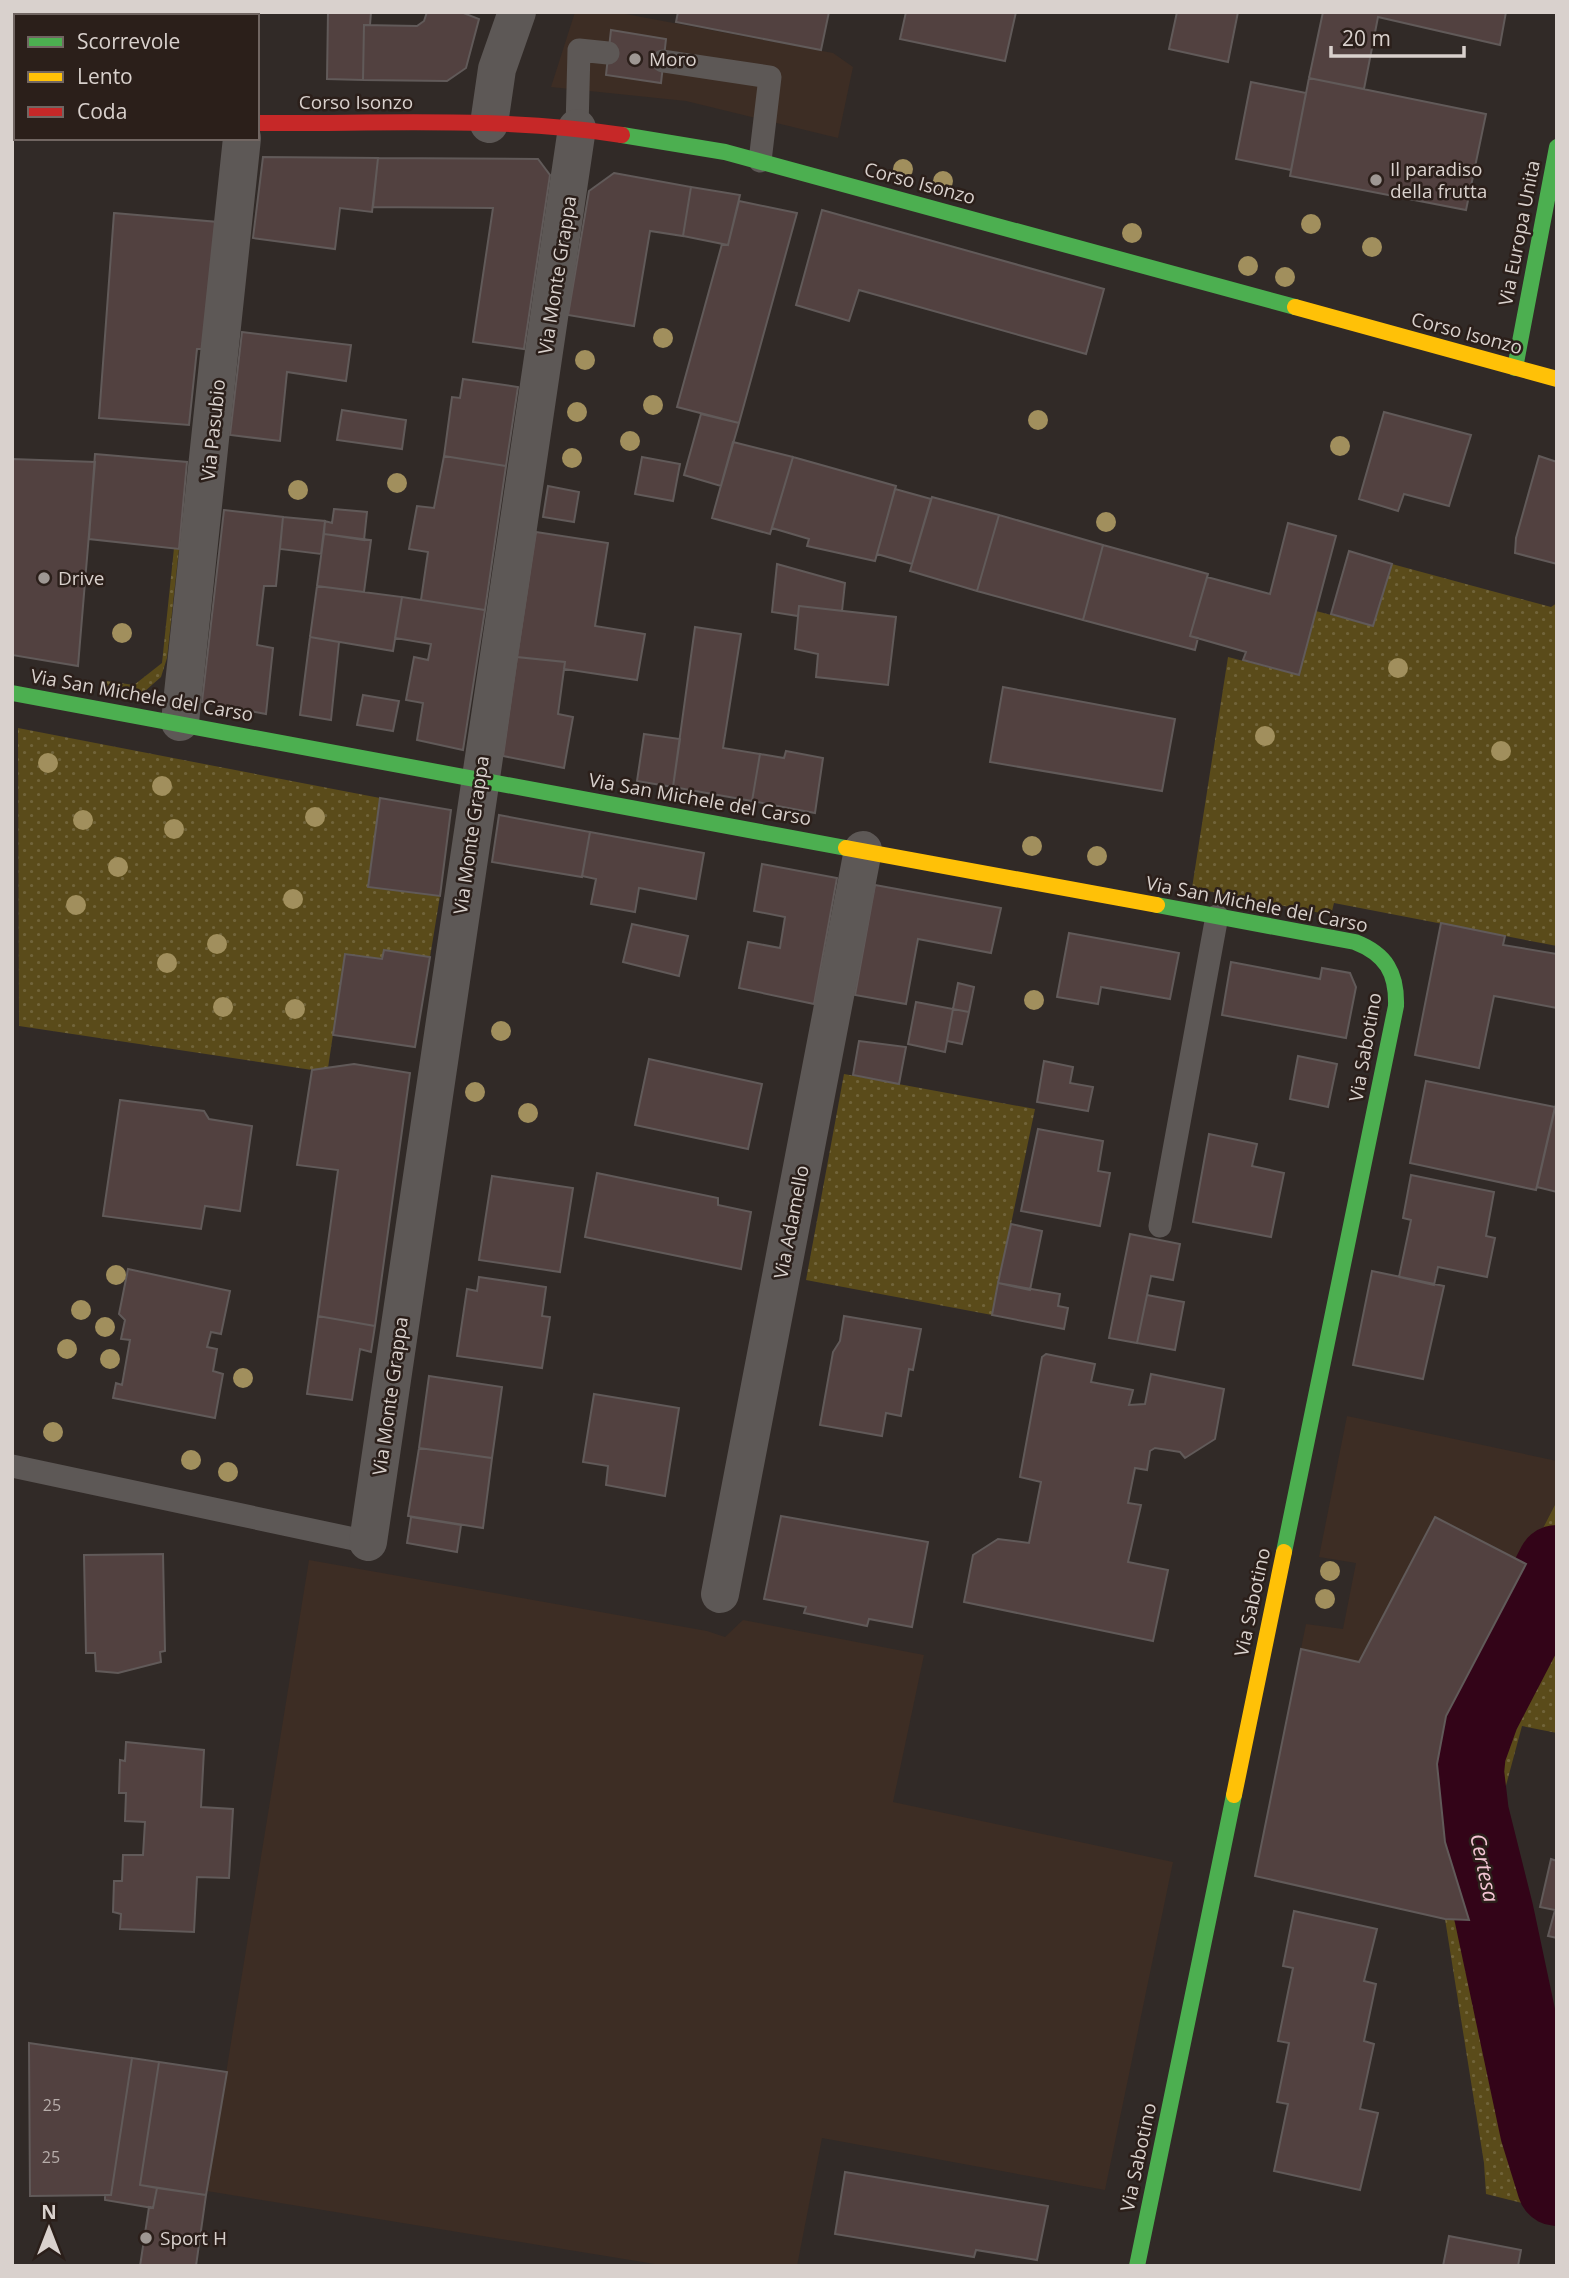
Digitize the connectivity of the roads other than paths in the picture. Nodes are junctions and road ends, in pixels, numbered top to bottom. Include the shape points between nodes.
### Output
1 (517, 12) edge
2 (608, 53) dead end
3 (663, 61) dead end
4 (259, 123) edge
5 (489, 124) junction
6 (577, 128) junction
7 (243, 140) edge
8 (1557, 147) edge
9 (760, 161) junction
10 (1515, 368) junction
11 (1557, 379) edge
12 (12, 693) edge
13 (180, 722) junction
14 (478, 779) junction
15 (863, 850) junction
16 (1217, 916) junction
17 (1378, 952) joint
18 (1160, 1226) dead end
19 (12, 1466) edge
20 (368, 1542) joint
21 (720, 1594) dead end
22 (1138, 2266) edge

1 - 5 street via 492,86
2 - 6 lane via 579,50
3 - 9 lane via 770,77
4 - 5 street, Corso Isonzo
5 - 6 street, Corso Isonzo
6 - 9 street, Corso Isonzo
6 - 14 street, Via Monte Grappa
7 - 13 street, Via Pasubio
8 - 10 street, Via Europa Unita
9 - 10 street, Corso Isonzo
10 - 11 street, Corso Isonzo
12 - 13 street, Via San Michele del Carso
13 - 14 street, Via San Michele del Carso
14 - 15 street, Via San Michele del Carso
14 - 20 street, Via Monte Grappa
15 - 16 street, Via San Michele del Carso
15 - 21 street, Via Adamello
16 - 17 street, Via San Michele del Carso via 1355,942
16 - 18 lane
17 - 22 street, Via Sabotino via 1393,970 1396,1006
19 - 20 lane

